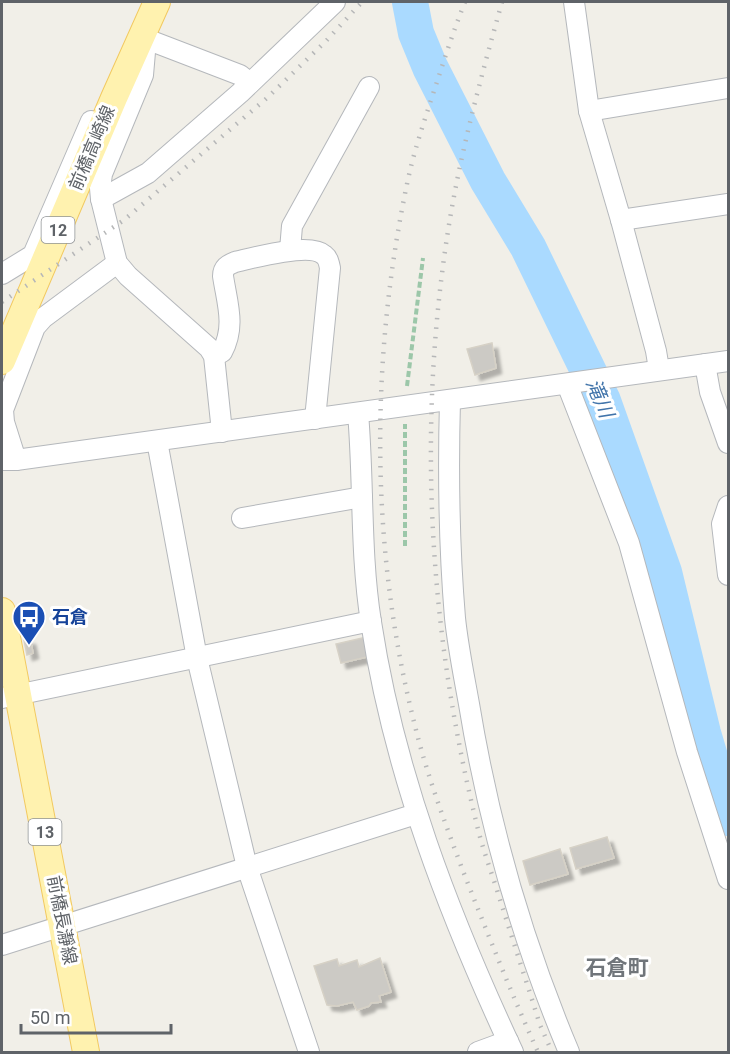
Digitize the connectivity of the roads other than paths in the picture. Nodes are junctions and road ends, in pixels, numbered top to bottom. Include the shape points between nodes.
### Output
1 (157, 2) edge
2 (335, 2) edge
3 (574, 2) edge
4 (141, 37) junction
5 (250, 83) junction
6 (369, 87) dead end
7 (729, 88) edge
8 (589, 111) junction
9 (101, 199) junction
10 (729, 204) edge
11 (621, 220) junction
12 (290, 250) junction
13 (117, 263) junction
14 (2, 274) edge
15 (214, 356) junction
16 (2, 361) edge
17 (729, 361) edge
18 (705, 364) junction
19 (659, 369) junction
20 (567, 384) junction
21 (450, 400) junction
22 (358, 413) junction
23 (315, 419) junction
24 (222, 432) junction
25 (158, 441) junction
26 (729, 443) edge
27 (9, 460) edge
28 (362, 497) junction
29 (729, 506) edge
30 (242, 518) dead end
31 (729, 575) edge
32 (2, 611) edge
33 (370, 621) junction
34 (197, 658) junction
35 (10, 697) edge
36 (416, 814) junction
37 (247, 867) junction
38 (729, 879) edge
39 (63, 925) junction
40 (2, 945) edge
41 (511, 1047) edge
42 (86, 1053) edge
43 (309, 1053) edge
44 (478, 1053) edge
45 (569, 1053) edge

1 - 4 main road, 前橋高崎線 / 12
2 - 5 street
3 - 8 street
4 - 5 street via 240,75
4 - 9 street via 145,52 143,75 102,174
4 - 14 street via 113,70 33,255
4 - 16 main road, 前橋高崎線 / 12
5 - 9 street via 148,173
6 - 12 street via 292,226
7 - 8 street
8 - 11 street
9 - 13 street
10 - 11 street
11 - 19 street
12 - 15 street via 235,262 223,270 231,327 222,352
12 - 23 street via 323,253 330,268
13 - 15 street
13 - 27 street via 35,327 3,410
15 - 24 street
17 - 18 street
18 - 19 street
18 - 26 street via 710,392
19 - 20 street
20 - 21 street
20 - 38 street via 629,543 687,752
21 - 22 street
21 - 45 street via 448,479 455,620 478,757 512,896
22 - 23 street
22 - 28 street
23 - 24 street
24 - 25 street
25 - 27 street
25 - 34 street
28 - 30 street
28 - 33 street
29 - 31 street via 722,524
32 - 35 main road, 前橋長瀞線 / 13
33 - 34 street
33 - 36 street
34 - 35 street
34 - 37 street
35 - 39 main road, 前橋長瀞線 / 13
36 - 37 street
36 - 41 street via 453,915
37 - 39 street
37 - 43 street
39 - 40 street
39 - 42 main road, 前橋長瀞線 / 13
41 - 44 street

